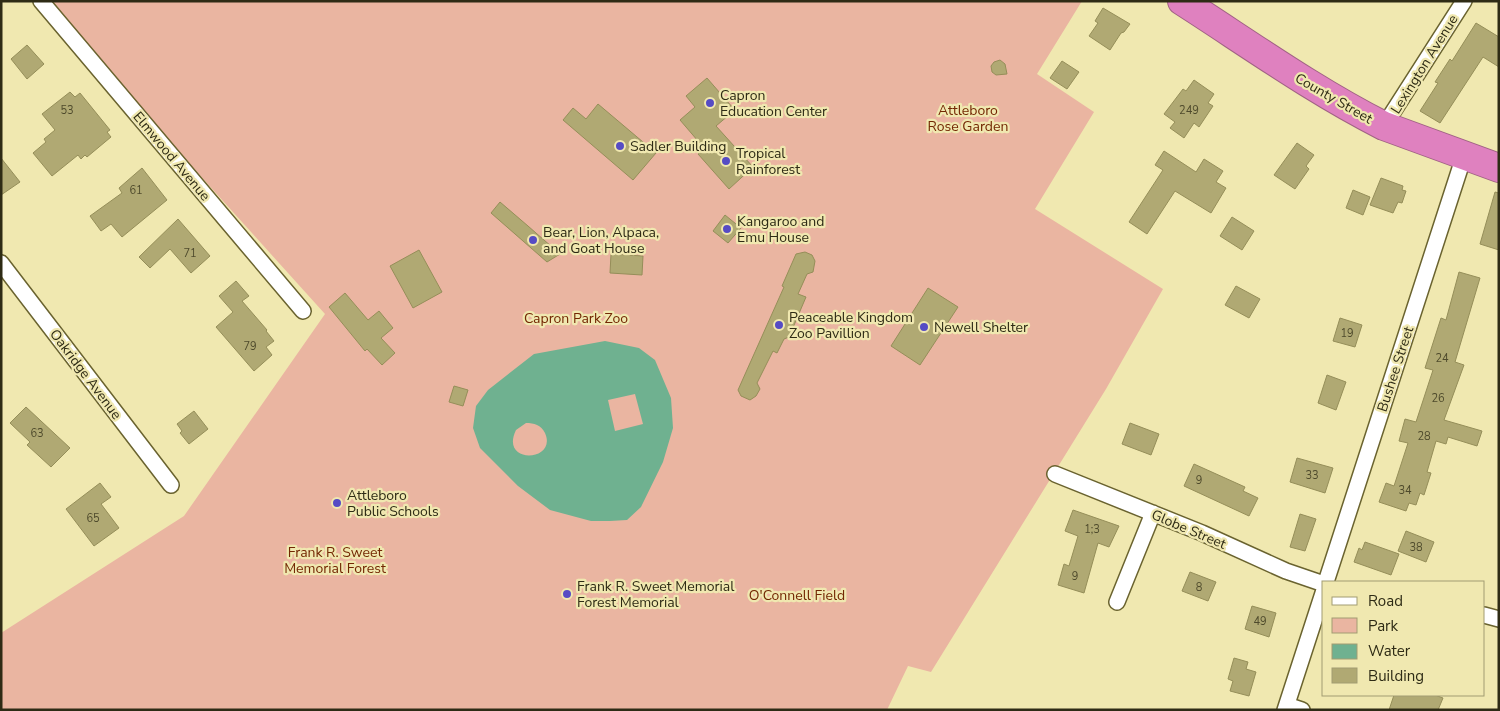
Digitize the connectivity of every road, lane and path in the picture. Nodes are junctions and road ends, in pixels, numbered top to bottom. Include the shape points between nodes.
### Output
1 (41, 1) edge
2 (1182, 1) edge
3 (1464, 1) edge
4 (1384, 126) junction
5 (1464, 156) junction
6 (1499, 168) edge
7 (1, 263) edge
8 (303, 311) dead end
9 (1055, 474) dead end
10 (171, 485) dead end
11 (1153, 513) junction
12 (1326, 581) edge
13 (1322, 582) edge
14 (1322, 596) edge
15 (1117, 602) dead end
16 (1485, 615) edge
17 (1499, 620) edge
18 (1286, 707) edge
19 (1302, 710) edge

1 - 8 street, Elmwood Avenue
2 - 4 highway, County Street via 1295,76
3 - 4 street, Lexington Avenue
4 - 5 highway, County Street
5 - 6 highway, County Street
5 - 12 street, Bushee Street
7 - 10 street, Oakridge Avenue
9 - 11 street, Globe Street
11 - 13 street, Globe Street via 1286,571
11 - 15 street
14 - 18 street
16 - 17 street
18 - 19 street

